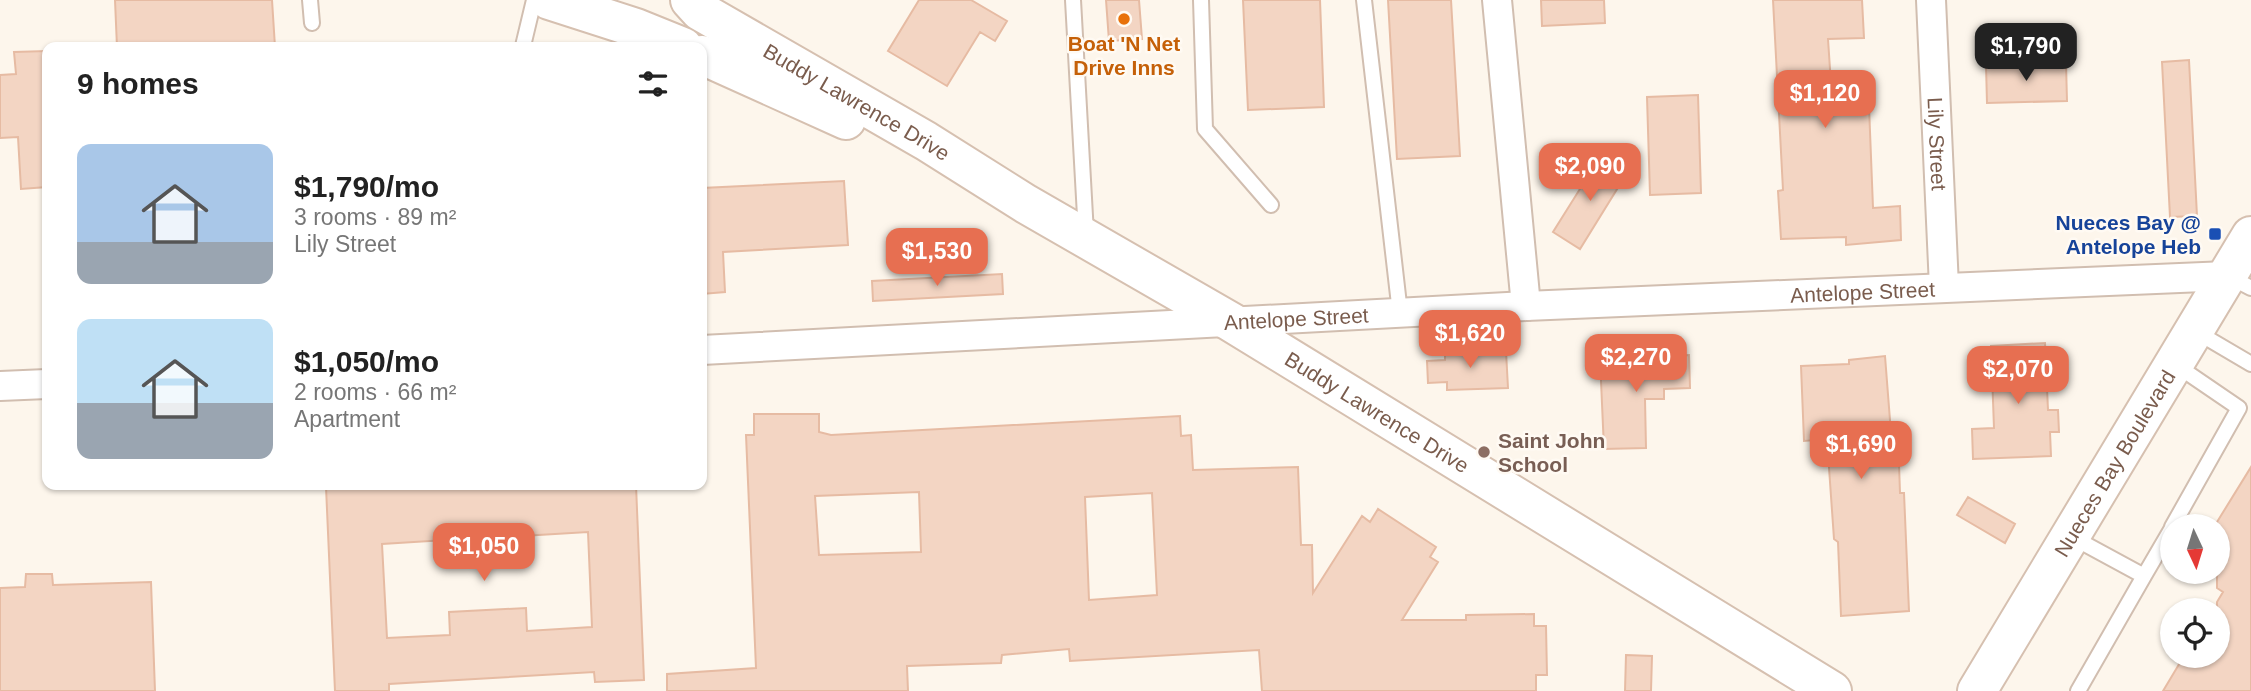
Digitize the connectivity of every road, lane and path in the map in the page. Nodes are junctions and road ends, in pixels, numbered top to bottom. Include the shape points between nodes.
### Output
1 (310, 0) edge
2 (534, 0) edge
3 (549, 0) edge
4 (1073, 0) edge
5 (1201, 0) edge
6 (1364, 0) edge
7 (1497, 0) edge
8 (1931, 0) edge
9 (695, 5) edge
10 (312, 23) dead end
11 (650, 31) edge
12 (524, 42) edge
13 (707, 57) edge
14 (1026, 204) junction
15 (1271, 205) dead end
16 (2251, 236) edge
17 (1086, 239) junction
18 (2239, 282) edge
19 (1944, 287) junction
20 (1526, 306) junction
21 (1400, 313) junction
22 (1231, 322) junction
23 (2194, 330) junction
24 (707, 349) edge
25 (2174, 364) junction
26 (2251, 364) edge
27 (42, 384) edge
28 (0, 386) edge
29 (2179, 514) edge
30 (2071, 536) junction
31 (2160, 548) edge
32 (2144, 576) junction
33 (1986, 685) edge
34 (1810, 686) edge
35 (2078, 691) edge

1 - 10 lane
2 - 12 lane
3 - 11 street
4 - 17 lane
5 - 15 lane via 1205,129
6 - 21 lane
7 - 20 street
8 - 19 street, Lily Street
9 - 11 street
9 - 14 street, Buddy Lawrence Drive
13 - 14 street, Buddy Lawrence Drive
14 - 17 street, Buddy Lawrence Drive
16 - 18 street, Nueces Bay Boulevard
17 - 22 street, Buddy Lawrence Drive
18 - 19 street, Antelope Street
18 - 23 street, Nueces Bay Boulevard
19 - 20 street, Antelope Street
20 - 21 street, Antelope Street
21 - 22 street, Antelope Street
22 - 24 street, Antelope Street
22 - 34 street, Buddy Lawrence Drive
23 - 25 street, Nueces Bay Boulevard
23 - 26 lane
25 - 29 lane via 2239,408
25 - 30 street, Nueces Bay Boulevard
27 - 28 street
30 - 32 lane
30 - 33 street, Nueces Bay Boulevard
31 - 32 lane
32 - 35 lane

